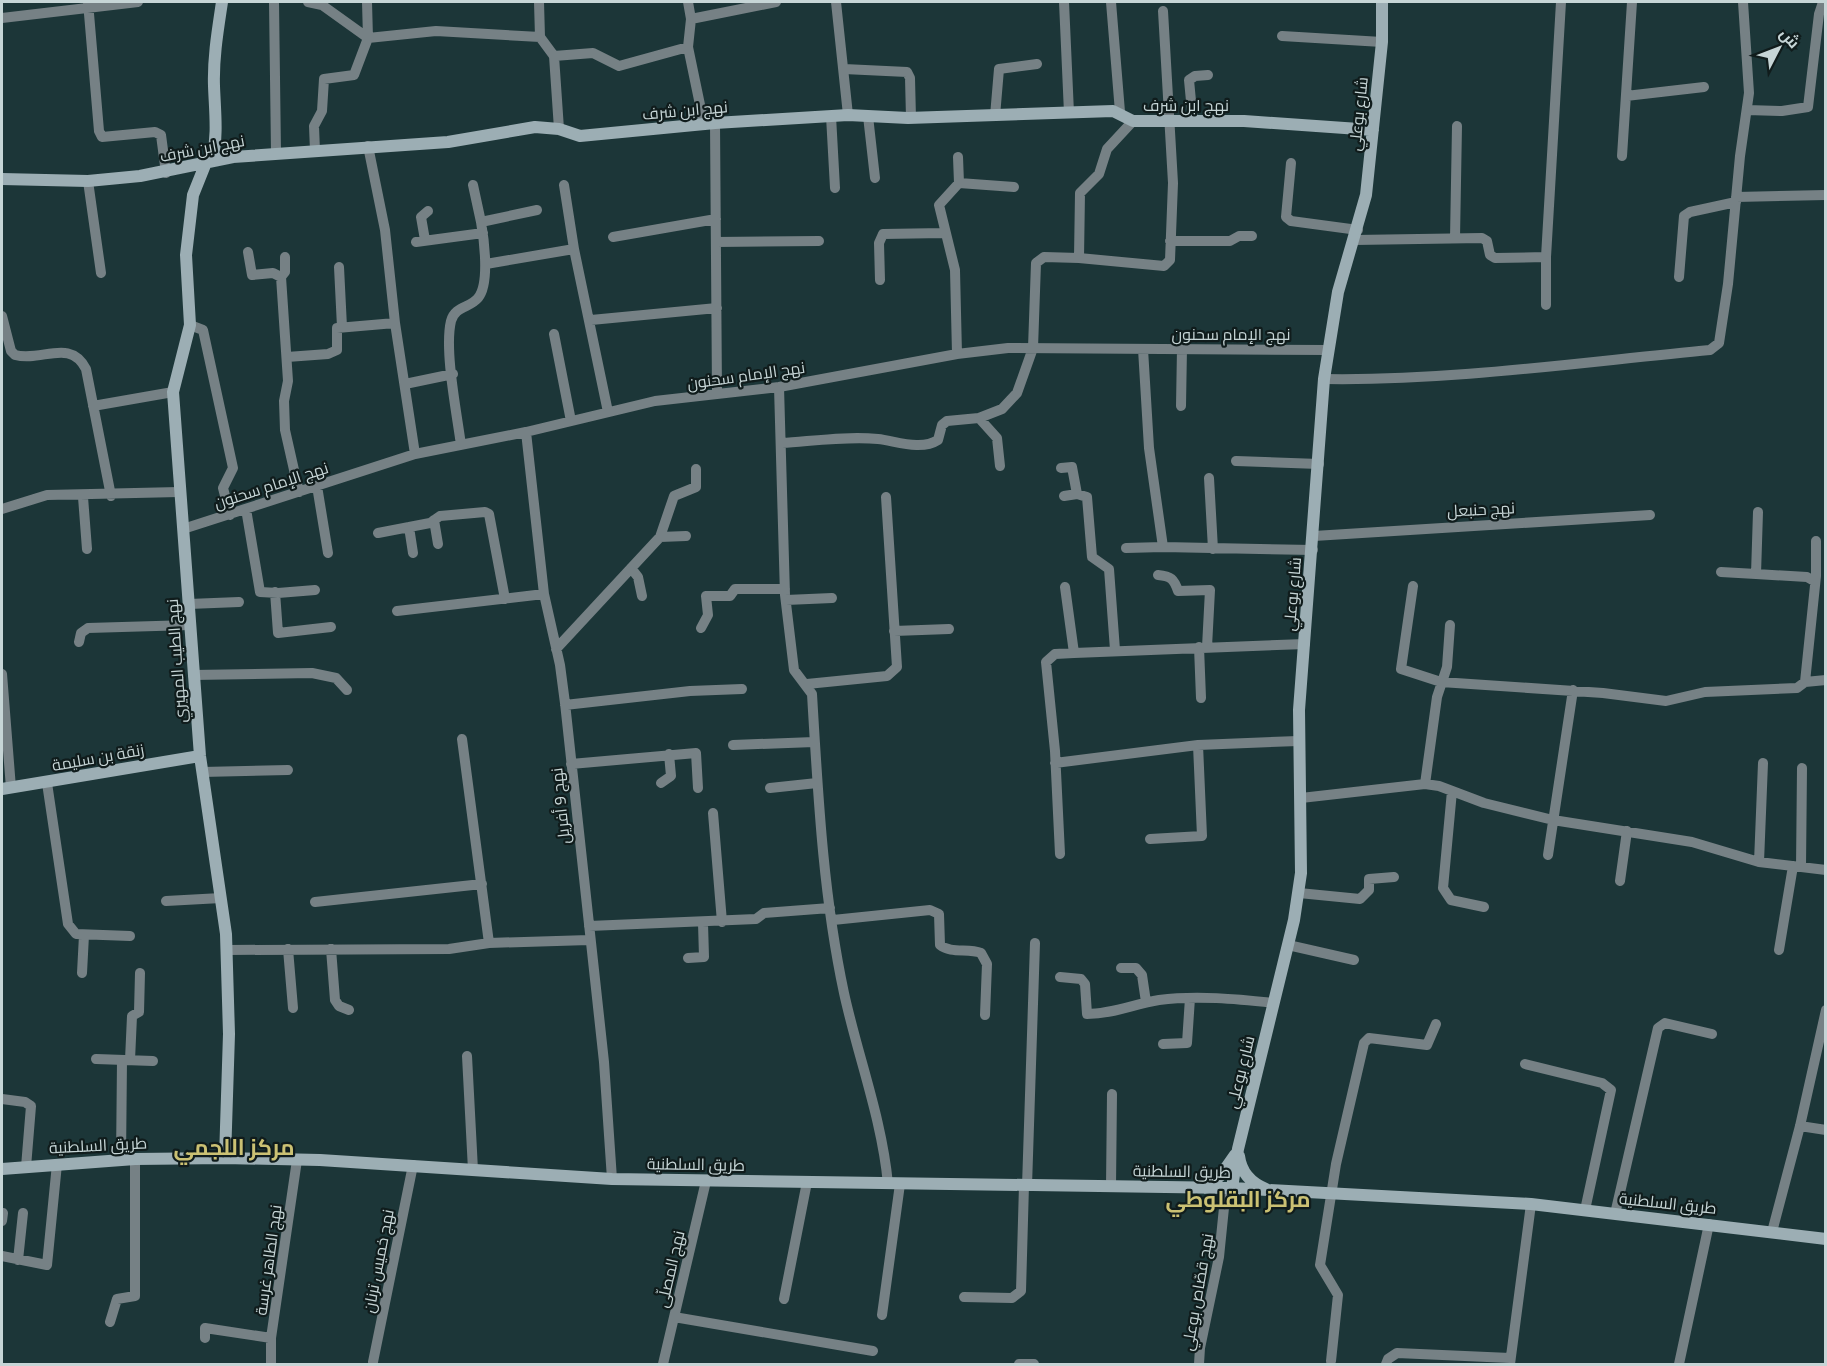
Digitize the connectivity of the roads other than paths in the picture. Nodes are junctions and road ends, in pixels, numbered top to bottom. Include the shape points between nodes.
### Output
1 (138, 2) edge
2 (222, 2) edge
3 (274, 2) edge
4 (308, 2) edge
5 (368, 2) edge
6 (539, 2) edge
7 (688, 2) edge
8 (776, 2) edge
9 (836, 2) edge
10 (1065, 2) edge
11 (1111, 2) edge
12 (1382, 2) edge
13 (1562, 2) edge
14 (1632, 2) edge
15 (1743, 2) edge
16 (1823, 2) edge
17 (88, 4) edge
18 (1163, 11) dead end
19 (2, 18) edge
20 (691, 19) junction
21 (1282, 36) dead end
22 (540, 37) junction
23 (368, 38) junction
24 (1382, 42) junction
25 (688, 47) junction
26 (554, 56) junction
27 (1037, 64) dead end
28 (844, 69) junction
29 (1208, 75) dead end
30 (1704, 87) dead end
31 (1626, 96) junction
32 (1747, 110) junction
33 (1120, 112) junction
34 (1069, 113) junction
35 (848, 115) junction
36 (831, 116) junction
37 (868, 116) junction
38 (995, 116) junction
39 (911, 118) junction
40 (1132, 121) junction
41 (1193, 122) junction
42 (709, 123) junction
43 (1168, 123) junction
44 (1457, 126) dead end
45 (559, 129) junction
46 (1373, 130) junction
47 (368, 146) junction
48 (315, 150) junction
49 (276, 153) junction
50 (1622, 156) dead end
51 (958, 157) dead end
52 (208, 163) junction
53 (1291, 163) dead end
54 (166, 172) junction
55 (876, 178) dead end
56 (2, 179) edge
57 (88, 181) junction
58 (959, 183) junction
59 (473, 185) dead end
60 (564, 185) dead end
61 (1014, 186) dead end
62 (835, 188) dead end
63 (1826, 195) edge
64 (1736, 200) junction
65 (537, 210) dead end
66 (428, 211) dead end
67 (716, 219) junction
68 (482, 227) junction
69 (944, 233) junction
70 (1356, 235) junction
71 (1252, 236) dead end
72 (613, 237) dead end
73 (1455, 238) junction
74 (819, 241) dead end
75 (1170, 241) junction
76 (716, 242) junction
77 (574, 249) junction
78 (248, 252) dead end
79 (285, 257) dead end
80 (1546, 257) junction
81 (1078, 258) junction
82 (486, 264) junction
83 (339, 267) dead end
84 (101, 273) dead end
85 (281, 277) junction
86 (1679, 277) dead end
87 (880, 280) dead end
88 (1546, 305) dead end
89 (717, 308) junction
90 (2, 316) edge
91 (591, 320) junction
92 (395, 323) junction
93 (190, 325) junction
94 (342, 327) junction
95 (554, 334) dead end
96 (1033, 348) junction
97 (1182, 348) junction
98 (1143, 349) junction
99 (1328, 350) junction
100 (957, 354) junction
101 (287, 357) junction
102 (453, 374) junction
103 (1324, 379) junction
104 (405, 384) junction
105 (779, 387) junction
106 (173, 392) junction
107 (717, 394) junction
108 (1181, 405) dead end
109 (93, 406) junction
110 (608, 412) junction
111 (979, 418) junction
112 (571, 421) junction
113 (526, 432) junction
114 (782, 443) junction
115 (461, 445) junction
116 (415, 454) junction
117 (1236, 461) dead end
118 (1319, 464) junction
119 (1000, 466) dead end
120 (1061, 468) dead end
121 (696, 469) dead end
122 (1209, 478) dead end
123 (316, 486) junction
124 (179, 492) junction
125 (299, 492) junction
126 (1077, 494) junction
127 (111, 495) junction
128 (1064, 495) dead end
129 (82, 496) junction
130 (886, 497) dead end
131 (2, 509) edge
132 (246, 509) junction
133 (1758, 512) dead end
134 (230, 514) junction
135 (1650, 515) dead end
136 (434, 520) junction
137 (409, 527) junction
138 (183, 529) junction
139 (378, 532) dead end
140 (686, 536) dead end
141 (1314, 536) junction
142 (660, 537) junction
143 (1816, 541) dead end
144 (438, 544) dead end
145 (1163, 547) junction
146 (1126, 548) dead end
147 (87, 549) dead end
148 (1213, 549) junction
149 (1313, 550) junction
150 (328, 553) dead end
151 (413, 553) dead end
152 (631, 568) junction
153 (1721, 572) dead end
154 (1756, 574) junction
155 (1158, 576) dead end
156 (1814, 581) junction
157 (1413, 586) dead end
158 (1065, 587) dead end
159 (315, 590) dead end
160 (275, 592) junction
161 (544, 594) junction
162 (785, 595) junction
163 (642, 596) dead end
164 (832, 597) dead end
165 (504, 599) junction
166 (239, 602) dead end
167 (189, 604) junction
168 (397, 611) dead end
169 (1450, 625) dead end
170 (190, 626) junction
171 (331, 627) dead end
172 (700, 628) dead end
173 (949, 629) dead end
174 (894, 631) junction
175 (79, 642) dead end
176 (1305, 644) junction
177 (1203, 647) junction
178 (556, 649) junction
179 (1115, 650) junction
180 (1074, 653) junction
181 (2, 674) edge
182 (193, 675) junction
183 (1826, 680) edge
184 (1441, 682) junction
185 (1805, 682) junction
186 (807, 684) junction
187 (742, 689) dead end
188 (347, 690) dead end
189 (1573, 690) junction
190 (1201, 698) dead end
191 (565, 705) junction
192 (462, 739) dead end
193 (1298, 741) junction
194 (814, 742) junction
195 (733, 745) dead end
196 (1198, 745) junction
197 (669, 754) junction
198 (200, 756) junction
199 (1055, 763) junction
200 (1763, 763) dead end
201 (571, 764) junction
202 (1802, 768) dead end
203 (288, 770) dead end
204 (202, 772) junction
205 (47, 783) junction
206 (661, 783) dead end
207 (817, 783) junction
208 (1425, 784) junction
209 (6, 788) edge
210 (698, 788) dead end
211 (770, 788) dead end
212 (1452, 791) junction
213 (1301, 798) junction
214 (713, 813) dead end
215 (1553, 820) junction
216 (1627, 831) junction
217 (1150, 839) dead end
218 (1060, 854) dead end
219 (1548, 855) dead end
220 (1759, 862) junction
221 (1797, 866) junction
222 (1826, 870) edge
223 (1394, 877) dead end
224 (1620, 881) dead end
225 (483, 884) junction
226 (1299, 893) junction
227 (221, 898) junction
228 (166, 901) dead end
229 (315, 902) dead end
230 (1484, 907) dead end
231 (830, 908) junction
232 (833, 920) junction
233 (722, 922) junction
234 (703, 923) junction
235 (589, 926) junction
236 (84, 935) junction
237 (130, 936) dead end
238 (589, 940) junction
239 (489, 943) junction
240 (1035, 943) dead end
241 (1288, 945) junction
242 (331, 949) junction
243 (227, 950) junction
244 (288, 950) junction
245 (1779, 950) dead end
246 (688, 958) dead end
247 (1354, 960) dead end
248 (1120, 968) dead end
249 (82, 973) dead end
250 (140, 973) dead end
251 (1060, 977) dead end
252 (1190, 998) junction
253 (1146, 1002) junction
254 (1274, 1003) junction
255 (293, 1008) dead end
256 (349, 1010) dead end
257 (1826, 1010) edge
258 (986, 1016) dead end
259 (1436, 1024) dead end
260 (1712, 1034) dead end
261 (1822, 1038) edge
262 (1163, 1044) dead end
263 (467, 1056) dead end
264 (96, 1059) dead end
265 (126, 1060) junction
266 (153, 1061) dead end
267 (1525, 1064) dead end
268 (1112, 1094) dead end
269 (2, 1099) edge
270 (1800, 1126) junction
271 (1826, 1130) edge
272 (1238, 1149) junction
273 (225, 1158) junction
274 (135, 1159) junction
275 (121, 1160) junction
276 (297, 1160) junction
277 (57, 1164) junction
278 (413, 1165) junction
279 (26, 1167) junction
280 (2, 1169) edge
281 (473, 1170) junction
282 (612, 1179) junction
283 (706, 1181) junction
284 (807, 1182) junction
285 (894, 1184) junction
286 (1026, 1186) junction
287 (1111, 1186) junction
288 (1205, 1188) junction
289 (1229, 1188) junction
290 (1270, 1190) junction
291 (1331, 1194) junction
292 (1531, 1204) junction
293 (1586, 1210) junction
294 (23, 1213) dead end
295 (1615, 1214) junction
296 (1709, 1224) junction
297 (1772, 1232) junction
298 (1826, 1239) edge
299 (2, 1256) edge
300 (18, 1260) junction
301 (964, 1297) dead end
302 (784, 1299) dead end
303 (882, 1315) dead end
304 (674, 1317) junction
305 (110, 1322) dead end
306 (205, 1338) dead end
307 (272, 1338) junction
308 (873, 1351) dead end
309 (1331, 1361) dead end
310 (1510, 1361) edge
311 (373, 1362) dead end
312 (271, 1365) edge
313 (663, 1365) edge
314 (1019, 1365) edge
315 (1034, 1365) edge
316 (1199, 1365) edge
317 (1386, 1365) edge
318 (1679, 1365) edge

1 - 17 street
2 - 52 street, نهج الطيب المهيري via 214,85 216,144
3 - 49 street
4 - 23 street via 322,5
5 - 23 street
6 - 22 street
7 - 20 street
8 - 20 street
9 - 28 street
10 - 34 street
11 - 33 street
12 - 24 street, شارع بوعلي
13 - 80 street
14 - 31 street
15 - 32 street
16 - 32 street via 1808,107
17 - 19 street
17 - 54 street via 99,131 102,137 148,132 161,135
18 - 43 street
20 - 25 street
21 - 24 street
22 - 23 street via 436,31
22 - 26 street
23 - 48 street via 354,75 324,79 322,111 314,126
24 - 46 street, شارع بوعلي
25 - 26 street via 619,66 593,54
25 - 42 street
26 - 45 street
27 - 38 street via 999,69
28 - 35 street
28 - 39 street via 907,72
29 - 41 street via 1189,80
30 - 31 street
31 - 50 street
32 - 64 street
33 - 34 street, نهج ابن شرف
33 - 40 street, نهج ابن شرف
34 - 38 street, نهج ابن شرف
35 - 36 street, نهج ابن شرف
35 - 37 street, نهج ابن شرف
36 - 42 street, نهج ابن شرف
36 - 62 street
37 - 39 street, نهج ابن شرف
37 - 55 street
38 - 39 street, نهج ابن شرف
40 - 43 street, نهج ابن شرف
40 - 81 street via 1107,149 1099,174 1080,193
41 - 43 street, نهج ابن شرف
41 - 46 street, نهج ابن شرف via 1244,121
42 - 45 street, نهج ابن شرف via 580,136
42 - 67 street
43 - 75 street via 1173,183
44 - 73 street
45 - 47 street, نهج ابن شرف via 535,127 448,142
46 - 70 street, شارع بوعلي via 1366,195
47 - 48 street, نهج ابن شرف
47 - 92 street via 385,230
48 - 49 street, نهج ابن شرف
49 - 52 street, نهج ابن شرف
51 - 58 street
52 - 54 street, نهج ابن شرف
52 - 93 street, نهج الطيب المهيري via 193,195 186,255
53 - 70 street via 1286,217
54 - 57 street, نهج ابن شرف
56 - 57 street, نهج ابن شرف
57 - 84 street
58 - 61 street
58 - 69 street via 939,205
59 - 68 street
60 - 77 street
63 - 64 street
64 - 86 street via 1684,216
64 - 103 street via 1723,323 1719,343 1710,350 1436,375
65 - 68 street
66 - 68 street via 421,217 420,241
67 - 72 street
67 - 76 street
68 - 82 street
69 - 87 street via 883,234 879,243
69 - 100 street via 955,270
70 - 73 street
70 - 99 street, شارع بوعلي via 1343,270
71 - 75 street via 1230,241
73 - 80 street via 1484,238 1495,258
74 - 76 street
75 - 81 street via 1170,260 1164,266
76 - 89 street
77 - 82 street
77 - 91 street
78 - 85 street via 252,275 273,273
79 - 85 street
80 - 88 street
81 - 96 street via 1044,257 1036,263
82 - 102 street via 478,299 459,309 451,321
83 - 94 street
85 - 101 street
89 - 91 street
89 - 107 street
90 - 109 street via 15,355 69,352 81,359
91 - 110 street
92 - 94 street
92 - 104 street
93 - 106 street, نهج الطيب المهيري
93 - 134 street via 203,330 233,468 223,488
94 - 101 street via 337,328 337,350
95 - 112 street
96 - 98 street, نهج الإمام سحنون
96 - 100 street, نهج الإمام سحنون
96 - 111 street via 1017,393 1002,409
97 - 98 street, نهج الإمام سحنون
97 - 99 street, نهج الإمام سحنون
97 - 108 street
98 - 145 street via 1150,457
99 - 103 street, شارع بوعلي
100 - 105 street, نهج الإمام سحنون
101 - 125 street via 285,429
102 - 104 street
102 - 115 street
103 - 118 street, شارع بوعلي
104 - 116 street
105 - 107 street, نهج الإمام سحنون
105 - 114 street
106 - 109 street
106 - 124 street, نهج الطيب المهيري
107 - 110 street, نهج الإمام سحنون via 656,401
109 - 127 street
110 - 112 street, نهج الإمام سحنون
111 - 114 street via 947,421 938,440 931,444 876,439
111 - 119 street via 997,438
112 - 113 street, نهج الإمام سحنون
113 - 115 street, نهج الإمام سحنون
113 - 161 street, نهج 9 أفريل
114 - 162 street
115 - 116 street, نهج الإمام سحنون
116 - 123 street, نهج الإمام سحنون
117 - 118 street
118 - 141 street, شارع بوعلي
120 - 126 street via 1072,467
121 - 142 street via 696,487 674,496
122 - 148 street
123 - 125 street, نهج الإمام سحنون
123 - 150 street
124 - 127 street
124 - 138 street, نهج الطيب المهيري
125 - 132 street, نهج الإمام سحنون
126 - 128 street
126 - 179 street via 1087,497 1092,557 1109,569
127 - 129 street
129 - 131 street via 39,496
129 - 147 street
130 - 174 street
132 - 134 street, نهج الإمام سحنون
132 - 160 street via 256,585 260,592
133 - 154 street
134 - 138 street, نهج الإمام سحنون
135 - 141 street, نهج حنبعل
136 - 137 street
136 - 144 street
136 - 165 street via 440,516 489,514
137 - 139 street
137 - 151 street
138 - 167 street, نهج الطيب المهيري
140 - 142 street
141 - 149 street, شارع بوعلي
142 - 152 street
143 - 156 street
145 - 146 street
145 - 148 street
148 - 149 street
149 - 176 street, شارع بوعلي
152 - 163 street via 638,577
152 - 178 street
153 - 154 street
154 - 156 street via 1806,577
155 - 177 street via 1174,580 1178,591 1210,590
156 - 185 street
157 - 184 street via 1401,669
158 - 180 street
159 - 160 street
160 - 171 street via 278,633
161 - 165 street
161 - 178 street, نهج 9 أفريل
162 - 164 street
162 - 172 street via 735,590 730,596 706,596 708,615
162 - 186 street via 794,670
165 - 168 street
166 - 167 street
167 - 170 street, نهج الطيب المهيري
169 - 184 street via 1447,667
170 - 175 street via 88,628 81,633
170 - 182 street, نهج الطيب المهيري
173 - 174 street
174 - 186 street via 897,667 887,676
176 - 177 street
176 - 193 street, شارع بوعلي
177 - 179 street
177 - 190 street
178 - 191 street, نهج 9 أفريل
179 - 180 street
180 - 199 street via 1055,654 1046,662
181 - 209 street
182 - 188 street via 312,673 336,678
182 - 198 street, نهج الطيب المهيري
183 - 185 street
184 - 189 street
184 - 208 street
185 - 189 street via 1797,688 1705,692 1666,701
186 - 194 street via 812,694
187 - 191 street
189 - 215 street
191 - 201 street, نهج 9 أفريل
192 - 225 street
193 - 196 street
193 - 213 street, شارع بوعلي
194 - 195 street
194 - 207 street
196 - 199 street
196 - 217 street via 1202,836
197 - 201 street
197 - 206 street via 671,776
197 - 210 street via 696,753
198 - 204 street, نهج الطيب المهيري
198 - 205 street, زنقة بن سليمة
199 - 218 street
200 - 220 street
201 - 235 street, نهج 9 أفريل
202 - 221 street
203 - 204 street
204 - 227 street, نهج الطيب المهيري
205 - 209 street, زنقة بن سليمة
205 - 236 street via 68,924 76,934
207 - 211 street
207 - 231 street
208 - 212 street
208 - 213 street
212 - 215 street
212 - 230 street via 1443,888 1451,900
213 - 226 street, شارع بوعلي
214 - 233 street
215 - 216 street
215 - 219 street
216 - 220 street via 1692,842
216 - 224 street
220 - 221 street
221 - 222 street
221 - 245 street
223 - 226 street via 1369,879 1369,890 1360,899
225 - 229 street
225 - 239 street
226 - 241 street, شارع بوعلي
227 - 228 street
227 - 243 street, نهج الطيب المهيري
231 - 232 street
231 - 233 street via 764,913 756,919
232 - 258 street via 930,909 939,914 940,945 946,950 975,950 987,964
232 - 285 street via 844,994
233 - 234 street
234 - 235 street
234 - 246 street via 704,957
235 - 238 street, نهج 9 أفريل
236 - 237 street
236 - 249 street
238 - 239 street
238 - 282 street, نهج 9 أفريل via 604,1062
239 - 242 street via 449,949
240 - 286 street
241 - 247 street
241 - 254 street, شارع بوعلي
242 - 244 street
242 - 256 street via 335,1000
243 - 244 street
243 - 273 street, نهج الطيب المهيري
244 - 255 street
248 - 253 street via 1136,968 1142,975
250 - 265 street via 139,1012 132,1016
251 - 253 street via 1082,979 1087,1014 1119,1011
252 - 253 street
252 - 254 street
252 - 262 street via 1187,1043
254 - 272 street, شارع بوعلي
257 - 261 street
259 - 291 street via 1427,1045 1369,1038 1365,1041
260 - 295 street via 1665,1023 1658,1028
261 - 270 street
263 - 281 street
264 - 265 street
265 - 266 street
265 - 275 street
267 - 293 street via 1602,1083 1611,1090
268 - 287 street
269 - 279 street via 31,1106
270 - 271 street
270 - 297 street
272 - 288 street via 1228,1167
272 - 289 street, شارع بوعلي
272 - 290 street via 1243,1171 1259,1186
273 - 274 street, طريق السلطنية
273 - 276 street, طريق السلطنية
274 - 275 street, طريق السلطنية
274 - 305 street via 135,1296 117,1299
275 - 277 street, طريق السلطنية
276 - 278 street, طريق السلطنية
276 - 307 street, نهج الطاهر غرسة
277 - 279 street, طريق السلطنية
277 - 300 street via 47,1265
278 - 281 street, طريق السلطنية
278 - 311 street, نهج خميس ترنان
279 - 280 street, طريق السلطنية
281 - 282 street, طريق السلطنية
282 - 283 street, طريق السلطنية
283 - 284 street, طريق السلطنية
283 - 304 street, نهج المصلّى
284 - 285 street, طريق السلطنية
284 - 302 street
285 - 286 street, طريق السلطنية
285 - 303 street
286 - 287 street, طريق السلطنية
286 - 301 street via 1021,1291 1012,1298
287 - 288 street, طريق السلطنية
288 - 289 street, طريق السلطنية
289 - 290 street, طريق السلطنية
289 - 316 street, نهج قصّاص بوعلي
290 - 291 street, طريق السلطنية
291 - 292 street, طريق السلطنية
291 - 309 street via 1320,1265 1338,1295
292 - 293 street, طريق السلطنية
292 - 310 street
293 - 295 street, طريق السلطنية
294 - 300 street
295 - 296 street, طريق السلطنية
296 - 297 street, طريق السلطنية
296 - 318 street
297 - 298 street, طريق السلطنية
299 - 300 street
304 - 308 street
304 - 313 street, نهج المصلّى
306 - 307 street via 205,1328
307 - 312 street, نهج الطاهر غرسة
310 - 317 street via 1396,1353
314 - 315 street

